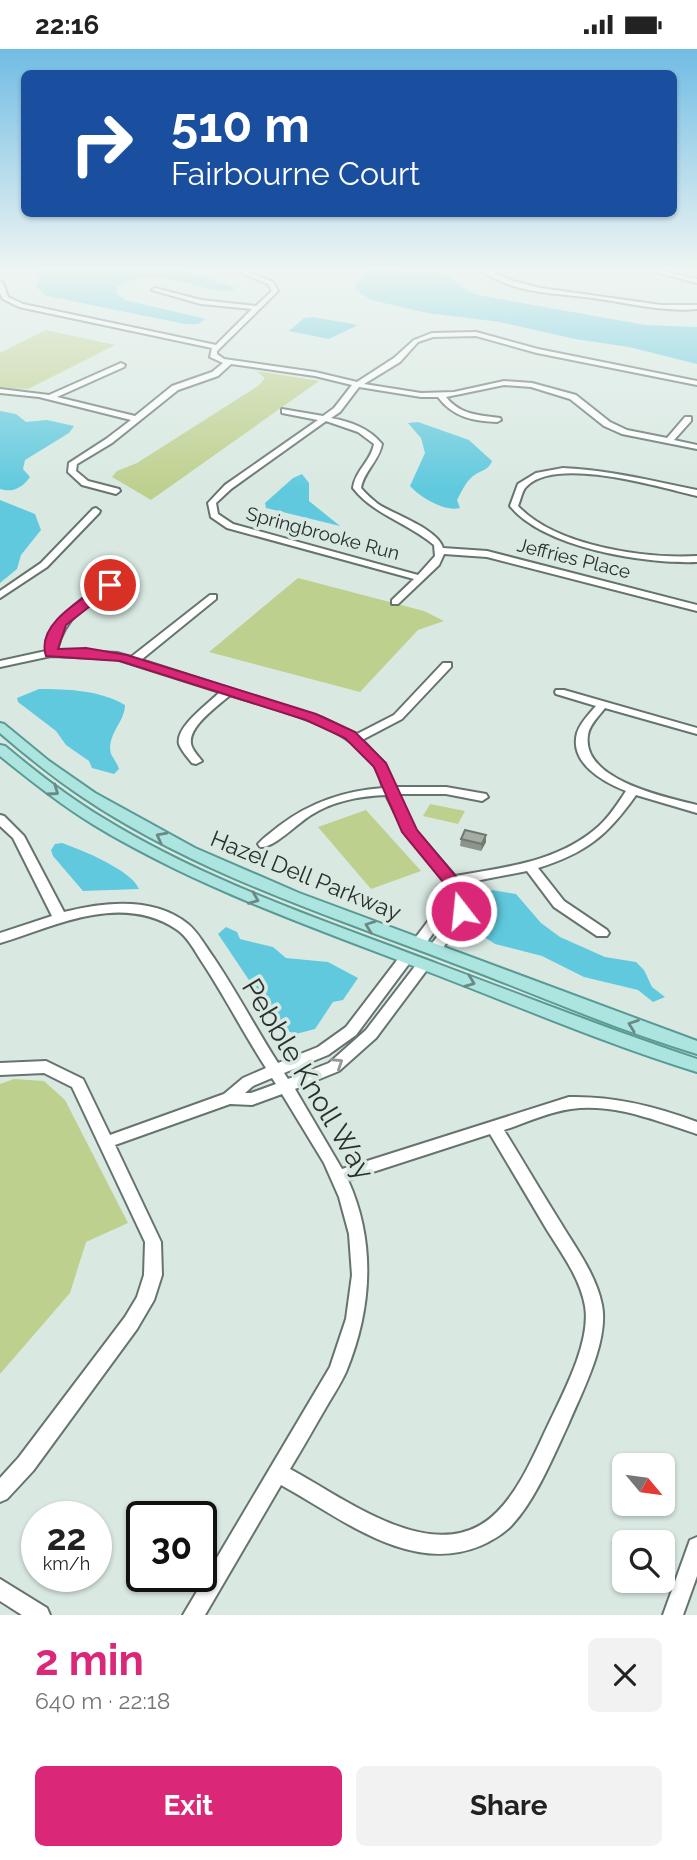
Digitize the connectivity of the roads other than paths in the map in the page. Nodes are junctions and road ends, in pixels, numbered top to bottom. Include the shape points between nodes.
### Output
1 (198, 343) edge
2 (221, 343) edge
3 (417, 343) edge
4 (509, 343) edge
5 (217, 347) junction
6 (228, 363) junction
7 (121, 365) dead end
8 (697, 383) edge
9 (358, 384) junction
10 (0, 391) edge
11 (441, 395) junction
12 (51, 397) junction
13 (285, 411) dead end
14 (137, 419) junction
15 (324, 419) junction
16 (688, 419) dead end
17 (498, 420) dead end
18 (668, 442) junction
19 (697, 447) edge
20 (116, 491) dead end
21 (697, 493) edge
22 (96, 511) dead end
23 (440, 551) junction
24 (697, 559) edge
25 (128, 572) dead end
26 (420, 578) junction
27 (0, 595) edge
28 (213, 597) dead end
29 (394, 602) dead end
30 (697, 608) edge
31 (51, 653) junction
32 (133, 661) junction
33 (0, 664) edge
34 (447, 665) dead end
35 (228, 691) junction
36 (560, 692) dead end
37 (603, 704) junction
38 (0, 727) edge
39 (697, 731) edge
40 (356, 739) junction
41 (0, 749) edge
42 (197, 761) dead end
43 (633, 790) junction
44 (392, 793) junction
45 (482, 797) dead end
46 (697, 809) edge
47 (0, 819) edge
48 (264, 844) dead end
49 (530, 866) junction
50 (455, 886) junction
51 (55, 920) junction
52 (603, 933) dead end
53 (0, 938) edge
54 (418, 944) junction
55 (434, 950) junction
56 (407, 958) junction
57 (424, 964) junction
58 (697, 1048) edge
59 (697, 1066) edge
60 (0, 1069) edge
61 (275, 1070) junction
62 (285, 1086) junction
63 (229, 1098) junction
64 (493, 1126) junction
65 (697, 1128) edge
66 (107, 1142) junction
67 (340, 1176) junction
68 (278, 1473) junction
69 (0, 1492) edge
70 (697, 1547) edge
71 (0, 1589) edge
72 (40, 1615) edge
73 (193, 1615) edge
74 (673, 1615) edge

1 - 5 street
2 - 5 street
3 - 9 street, Springbrooke Run
4 - 8 street, Springbrooke Run
5 - 6 street via 213,355
6 - 9 street
6 - 14 street via 215,374 175,388
7 - 12 street
9 - 11 street
9 - 15 street, Springbrooke Run
10 - 12 street
11 - 17 street via 458,412
11 - 18 street via 503,383 547,388 573,397 616,429
12 - 14 street
13 - 15 street
14 - 20 street via 78,458 72,467 81,481
15 - 23 street via 357,428 376,440 378,450 357,488 430,536
15 - 26 street, Springbrooke Run via 220,493 212,503 214,515 230,526
16 - 18 street
18 - 19 street
21 - 24 street via 571,469 546,472 522,485 514,506 538,529 658,560
22 - 27 street via 44,565
23 - 26 street via 436,563
23 - 30 street, Jeffries Place via 487,554
25 - 31 street via 63,620 54,634
26 - 29 street
28 - 32 street
31 - 32 street via 98,653
31 - 33 street
32 - 35 street
34 - 40 street via 398,716
35 - 40 street via 319,720
35 - 42 street via 188,729 185,745
36 - 37 street
37 - 39 street
37 - 43 street via 584,730 583,753 603,775
54 -> 38 main road, Hazel Dell Parkway via 194,855 90,796
40 - 44 street via 381,766
41 -> 56 main road, Hazel Dell Parkway via 81,809 164,857 245,895
43 - 46 street
43 - 49 street via 607,826 584,844
44 - 45 street via 446,789
44 - 48 street via 324,803
44 - 50 street via 410,832
47 - 51 street via 18,836
49 - 50 street
49 - 52 street via 559,904
50 - 54 street
50 - 55 street via 461,911
51 - 53 street, Pebble Knoll Way
51 - 61 street, Pebble Knoll Way via 119,907 156,913 175,922 190,935
54 - 55 main road, Hazel Dell Parkway
58 -> 55 main road, Hazel Dell Parkway
56 - 57 main road, Hazel Dell Parkway
56 - 61 street via 351,1031 307,1060
57 -> 59 main road, Hazel Dell Parkway
62 -> 57 street via 345,1060 371,1034
60 - 66 street via 46,1067 78,1083
61 - 62 street, Pebble Knoll Way
61 - 63 street via 248,1082
62 - 63 street via 252,1099
62 - 67 street, Pebble Knoll Way
63 - 66 street
64 - 65 street via 569,1103 596,1101 644,1108
64 - 67 street
64 - 68 street via 580,1269 595,1317 592,1343 572,1395 519,1501 483,1535 432,1545 404,1540
66 - 69 street via 149,1228 153,1275 131,1323
67 - 68 street, Pebble Knoll Way via 360,1242 357,1312 338,1370
68 - 73 street, Pebble Knoll Way
70 - 74 street
71 - 72 street

